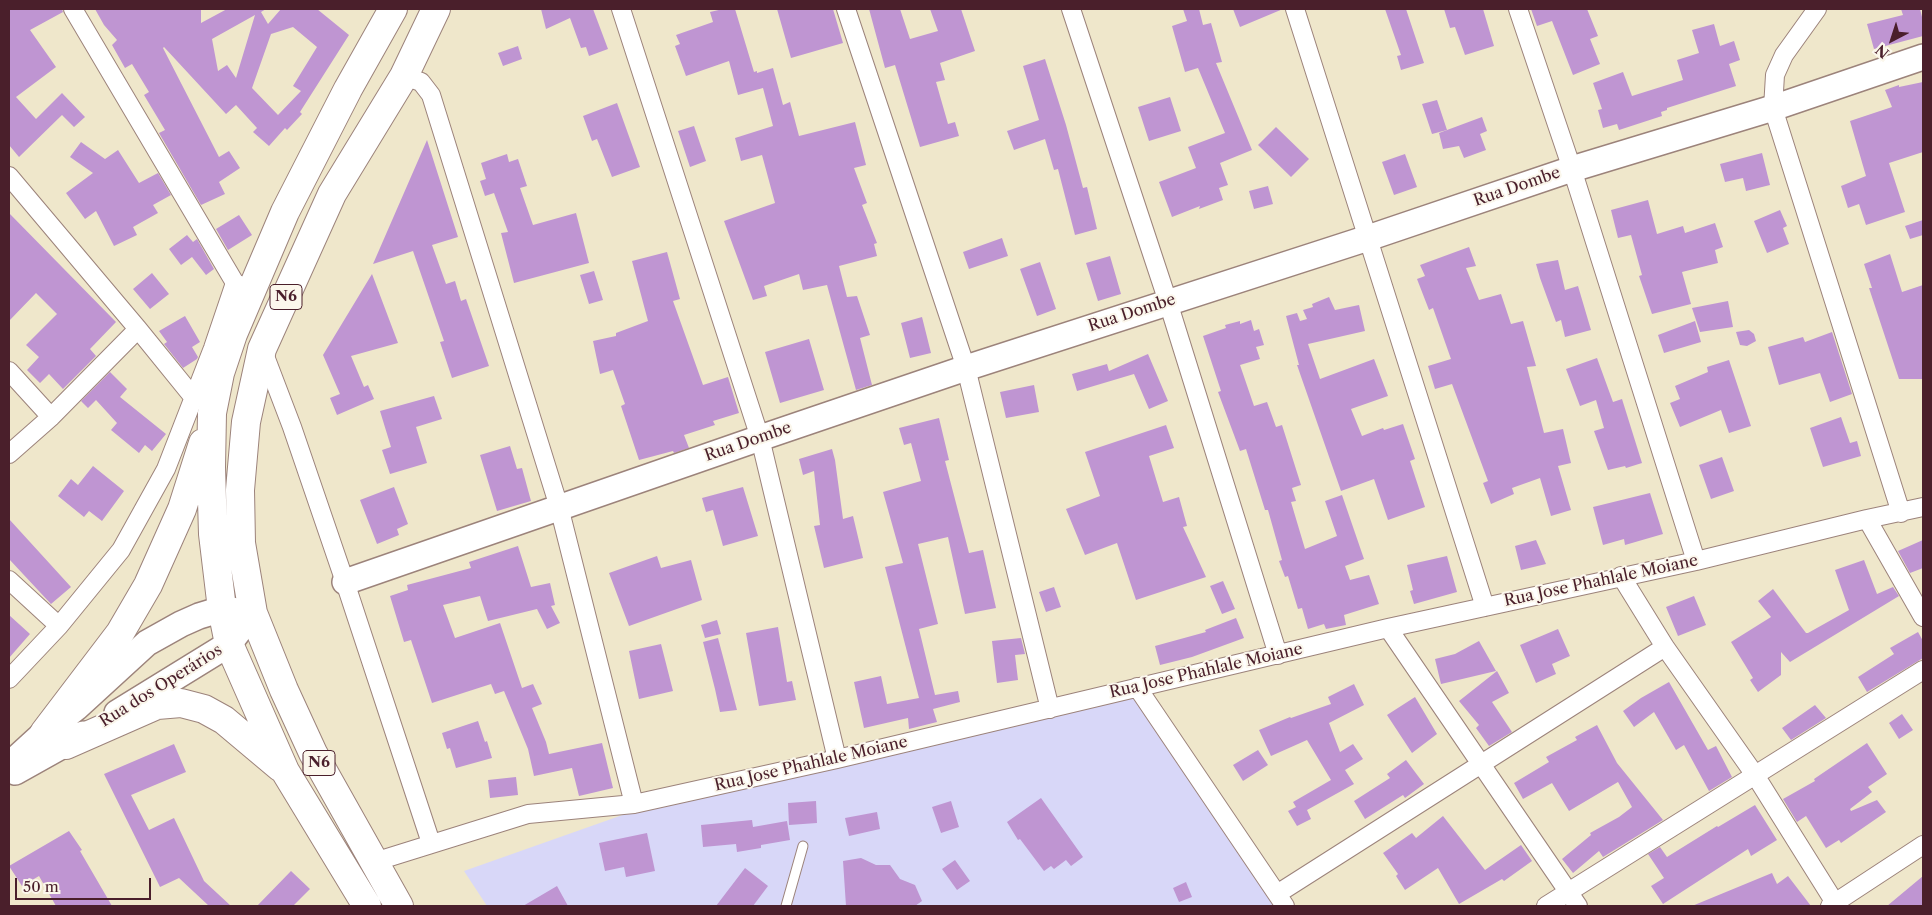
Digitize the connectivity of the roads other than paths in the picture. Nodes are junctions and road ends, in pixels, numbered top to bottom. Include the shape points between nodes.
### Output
1 (73, 9) edge
2 (393, 9) edge
3 (436, 9) edge
4 (621, 9) edge
5 (846, 9) edge
6 (1071, 9) edge
7 (1294, 9) edge
8 (1518, 9) edge
9 (1818, 9) edge
10 (1923, 57) edge
11 (404, 76) junction
12 (1773, 108) junction
13 (1572, 169) junction
14 (9, 176) edge
15 (1368, 238) junction
16 (244, 287) junction
17 (1168, 302) junction
18 (138, 329) junction
19 (262, 349) junction
20 (966, 368) junction
21 (9, 371) edge
22 (203, 406) junction
23 (51, 417) junction
24 (760, 438) junction
25 (9, 454) edge
26 (559, 507) junction
27 (1923, 507) edge
28 (1901, 513) junction
29 (1867, 519) junction
30 (1696, 561) junction
31 (1621, 576) junction
32 (9, 580) edge
33 (345, 582) junction
34 (1485, 606) junction
35 (222, 610) junction
36 (253, 613) junction
37 (1923, 617) edge
38 (59, 626) junction
39 (1388, 628) junction
40 (229, 644) junction
41 (1665, 647) junction
42 (1278, 655) junction
43 (1923, 670) edge
44 (9, 678) edge
45 (1137, 686) junction
46 (1050, 709) junction
47 (55, 739) junction
48 (837, 758) junction
49 (1481, 764) junction
50 (9, 765) edge
51 (285, 771) junction
52 (9, 775) edge
53 (1755, 775) junction
54 (634, 804) junction
55 (431, 843) junction
56 (1923, 845) edge
57 (803, 846) dead end
58 (374, 862) junction
59 (1573, 899) edge
60 (1281, 900) edge
61 (1834, 905) edge
62 (367, 906) edge
63 (399, 906) edge
64 (786, 906) edge
65 (1546, 906) edge

1 - 16 street
2 - 16 highway, N6
3 - 11 highway, N6
4 - 24 street
5 - 20 street
6 - 17 street
7 - 15 street
8 - 13 street
9 - 12 street via 1784,55 1775,74
10 - 12 street, Rua Dombe
11 - 19 highway, N6 via 332,194
11 - 26 street via 420,82 431,95
12 - 13 street, Rua Dombe
12 - 28 street
13 - 15 street, Rua Dombe
13 - 30 street
14 - 18 street
15 - 17 street, Rua Dombe
15 - 34 street
16 - 22 highway, N6 via 220,373
17 - 20 street, Rua Dombe
17 - 42 street
18 - 22 street
18 - 23 street
19 - 33 street
19 - 36 highway, N6 via 246,422 240,490 241,543
20 - 24 street, Rua Dombe
20 - 46 street
21 - 23 street
22 - 35 highway, N6
22 - 38 street via 121,550
22 - 47 highway via 182,509 148,585
23 - 25 street
24 - 26 street, Rua Dombe
24 - 48 street
26 - 33 street, Rua Dombe
26 - 54 street
27 - 28 street, Rua Jose Phahlale Moiane
28 - 29 street, Rua Jose Phahlale Moiane
29 - 30 street, Rua Jose Phahlale Moiane
29 - 37 street
30 - 31 street, Rua Jose Phahlale Moiane
31 - 34 street, Rua Jose Phahlale Moiane
31 - 41 street
32 - 38 street
33 - 55 street
34 - 39 street, Rua Jose Phahlale Moiane
35 - 36 street, Rua dos Operários
35 - 40 highway, N6
35 - 47 street, Rua dos Operários via 181,624 147,643 76,708
36 - 40 street, Rua dos Operários
36 - 58 highway, N6 via 313,753
38 - 44 street
39 - 42 street, Rua Jose Phahlale Moiane
39 - 49 street
40 - 47 street, Rua dos Operários
40 - 51 highway, N6
41 - 49 street
41 - 53 street
42 - 45 street, Rua Jose Phahlale Moiane
43 - 53 street
45 - 46 street, Rua Jose Phahlale Moiane
45 - 60 street
46 - 48 street, Rua Jose Phahlale Moiane
47 - 50 street, Rua dos Operários
47 - 51 highway via 157,705 181,703 204,709 224,720
47 - 52 street, Rua dos Operários
48 - 54 street, Rua Jose Phahlale Moiane
49 - 59 street
49 - 60 street
51 - 62 highway, N6
53 - 59 street
53 - 61 street
54 - 55 street, Rua Jose Phahlale Moiane via 528,814
55 - 58 street, Rua Jose Phahlale Moiane
56 - 61 street
57 - 64 lane
58 - 63 highway, N6
59 - 65 street

